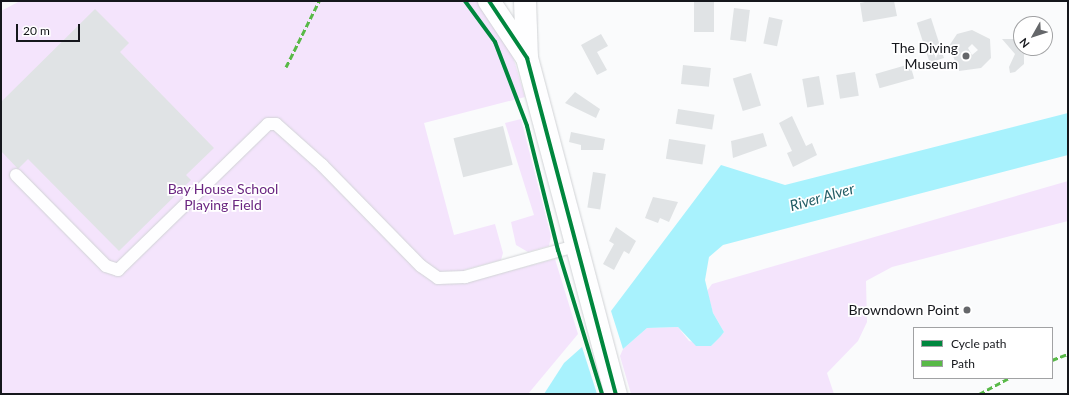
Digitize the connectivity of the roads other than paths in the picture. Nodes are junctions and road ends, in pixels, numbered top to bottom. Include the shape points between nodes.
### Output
1 (489, 1) edge
2 (525, 1) edge
3 (527, 58) junction
4 (16, 175) dead end
5 (574, 246) junction
6 (616, 394) edge

1 - 3 street
2 - 3 street
3 - 5 street
4 - 5 lane via 106,266 118,270 268,124 276,124 322,164 421,266 438,278 465,277
5 - 6 street

